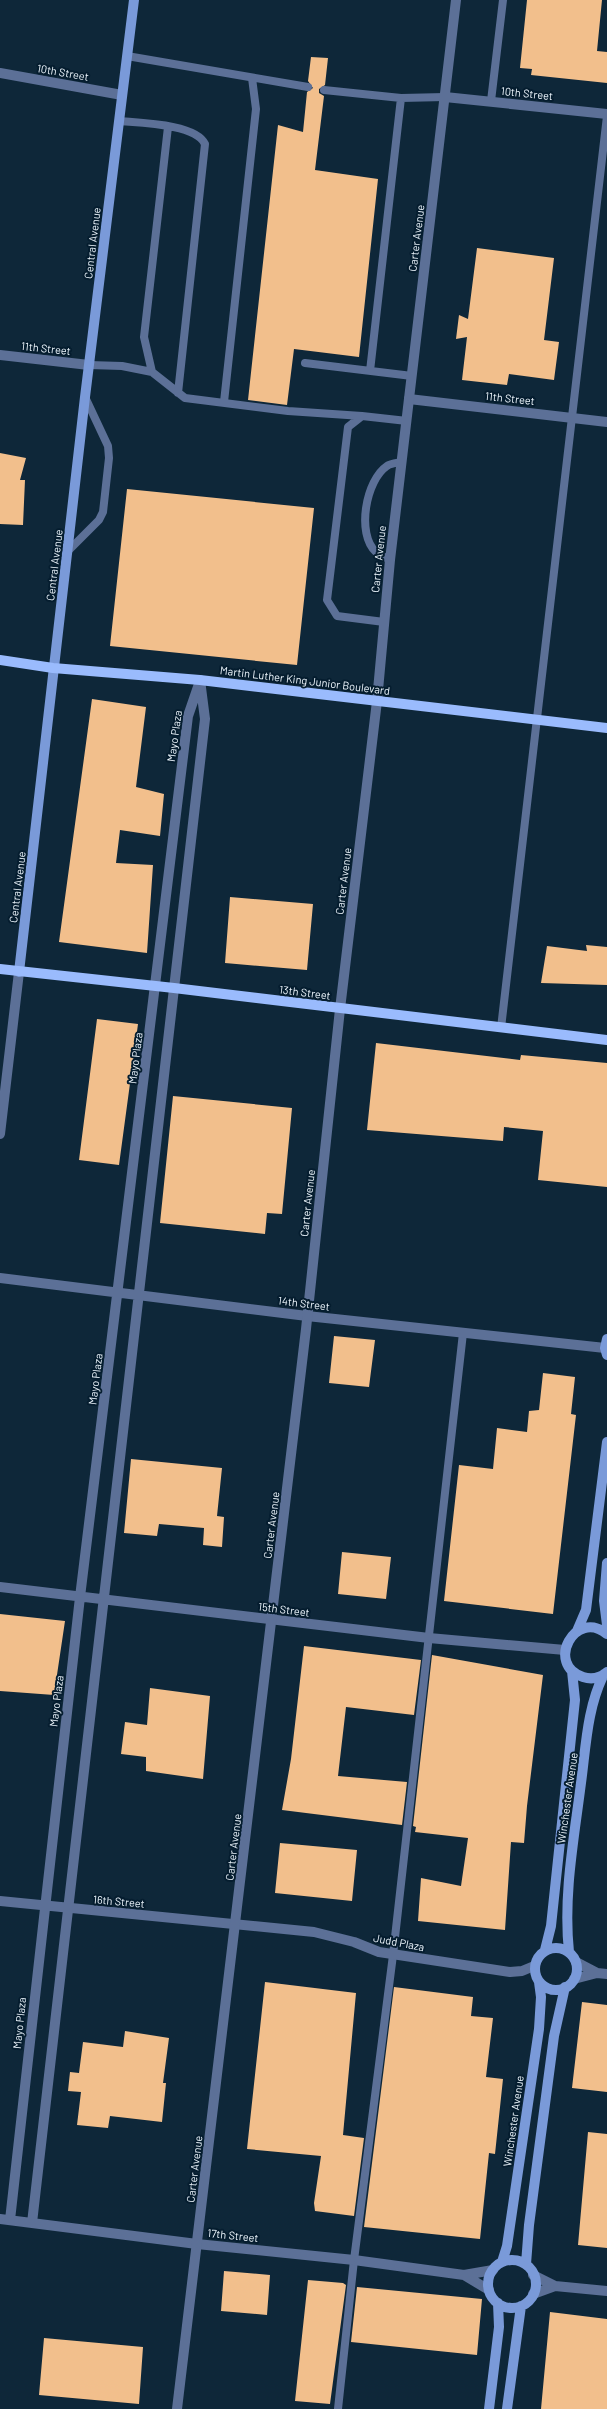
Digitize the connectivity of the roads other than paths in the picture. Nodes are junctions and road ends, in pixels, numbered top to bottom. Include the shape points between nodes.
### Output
1 (134, 0) edge
2 (456, 0) edge
3 (503, 0) edge
4 (127, 56) junction
5 (0, 73) edge
6 (252, 78) junction
7 (308, 87) dead end
8 (324, 90) dead end
9 (122, 95) junction
10 (445, 97) junction
11 (401, 98) junction
12 (491, 101) junction
13 (607, 115) edge
14 (119, 121) junction
15 (168, 127) junction
16 (0, 355) edge
17 (305, 363) dead end
18 (89, 364) junction
19 (370, 371) junction
20 (152, 372) junction
21 (412, 376) junction
22 (178, 393) junction
23 (85, 397) junction
24 (409, 399) junction
25 (224, 402) junction
26 (362, 416) junction
27 (571, 417) junction
28 (407, 421) junction
29 (607, 422) edge
30 (402, 462) junction
31 (68, 551) junction
32 (390, 560) junction
33 (384, 622) junction
34 (0, 660) edge
35 (53, 668) junction
36 (200, 680) junction
37 (377, 701) junction
38 (536, 720) junction
39 (607, 728) edge
40 (0, 969) edge
41 (19, 972) junction
42 (156, 986) junction
43 (174, 988) junction
44 (340, 1009) junction
45 (501, 1028) junction
46 (607, 1040) edge
47 (0, 1134) edge
48 (0, 1278) edge
49 (118, 1292) junction
50 (138, 1294) junction
51 (307, 1316) junction
52 (463, 1333) junction
53 (606, 1347) edge
54 (607, 1442) edge
55 (607, 1563) edge
56 (0, 1587) edge
57 (80, 1597) junction
58 (104, 1599) junction
59 (272, 1619) junction
60 (607, 1625) edge
61 (577, 1631) junction
62 (607, 1634) edge
63 (429, 1638) junction
64 (565, 1650) junction
65 (572, 1671) junction
66 (606, 1673) edge
67 (0, 1901) edge
68 (44, 1906) junction
69 (68, 1909) junction
70 (236, 1924) junction
71 (545, 1950) junction
72 (569, 1952) junction
73 (393, 1955) junction
74 (576, 1962) junction
75 (534, 1966) junction
76 (596, 1973) junction
77 (607, 1974) edge
78 (574, 1979) junction
79 (539, 1982) junction
80 (565, 1987) junction
81 (5, 2220) edge
82 (32, 2223) junction
83 (197, 2244) junction
84 (354, 2260) junction
85 (502, 2262) junction
86 (526, 2264) junction
87 (492, 2270) junction
88 (464, 2275) junction
89 (533, 2275) junction
90 (555, 2286) junction
91 (488, 2290) junction
92 (607, 2291) edge
93 (533, 2294) junction
94 (498, 2303) junction
95 (521, 2306) junction
96 (177, 2409) edge
97 (338, 2409) edge
98 (489, 2409) edge
99 (507, 2409) edge

1 - 4 main road, Central Avenue
2 - 10 street, Carter Avenue
3 - 12 lane
4 - 6 lane
4 - 9 main road, Central Avenue
5 - 9 street, 10th Street
6 - 7 lane
6 - 25 lane via 256,109
8 - 11 lane
9 - 14 main road, Central Avenue
10 - 11 lane
10 - 12 street, 10th Street
10 - 21 street, Carter Avenue
11 - 19 lane
12 - 13 street, 10th Street
13 - 27 lane
14 - 15 lane
14 - 18 main road, Central Avenue
15 - 20 lane via 144,337
15 - 22 lane via 196,133 202,137 205,144
16 - 18 street, 11th Street
17 - 19 lane
18 - 20 lane via 122,366
18 - 23 main road, Central Avenue
19 - 21 lane
20 - 22 lane
21 - 24 street, Carter Avenue
22 - 25 lane via 185,398
23 - 31 main road, Central Avenue
23 - 31 lane via 108,446 104,504 99,520
24 - 27 street, 11th Street
24 - 28 street, Carter Avenue
25 - 26 lane via 288,411
26 - 28 lane
26 - 33 lane via 348,427 327,600 337,616
27 - 29 street, 11th Street
27 - 38 lane
28 - 30 street, Carter Avenue
30 - 32 street, Carter Avenue
30 - 32 lane via 389,465 381,471 370,488 365,524 376,552
31 - 35 main road, Central Avenue
32 - 33 street, Carter Avenue
33 - 37 street, Carter Avenue
34 - 35 main road, Martin Luther King Junior Boulevard
35 - 36 main road, Martin Luther King Junior Boulevard
35 - 41 main road, Central Avenue
36 - 37 main road, Martin Luther King Junior Boulevard
36 - 42 street, Mayo Plaza via 188,716
36 - 43 street via 205,719
37 - 38 main road, Martin Luther King Junior Boulevard
37 - 44 street, Carter Avenue
38 - 39 main road, Martin Luther King Junior Boulevard
38 - 45 lane
40 - 41 main road, 13th Street
41 - 42 main road, 13th Street
41 - 47 street, Central Avenue
42 - 43 main road, 13th Street
42 - 49 street, Mayo Plaza
43 - 44 main road, 13th Street
43 - 50 street
44 - 45 main road, 13th Street
44 - 51 street, Carter Avenue
45 - 46 main road, 13th Street
48 - 49 street, 14th Street
49 - 50 street, 14th Street
49 - 57 street, Mayo Plaza
50 - 51 street, 14th Street
50 - 58 street
51 - 52 street, 14th Street
51 - 59 street, Carter Avenue
52 - 53 street, 14th Street
52 - 63 lane
54 - 61 main road via 586,1610
55 - 60 main road via 604,1600
56 - 57 street, 15th Street
57 - 58 street, 15th Street
57 - 68 street, Mayo Plaza
58 - 59 street, 15th Street
58 - 69 street
59 - 63 street, 15th Street
59 - 70 street, Carter Avenue
61 - 62 main road via 594,1628
61 - 64 main road via 570,1637
63 - 64 street, 15th Street
63 - 73 lane
64 - 65 main road, Winchester Avenue
65 - 66 main road via 587,1678 596,1678
65 - 71 main road, Winchester Avenue via 575,1700 571,1747 551,1926
66 - 72 main road, Winchester Avenue via 592,1701 571,1855 568,1894
67 - 68 street, 16th Street
68 - 69 street, 16th Street
68 - 81 street, Mayo Plaza
69 - 70 street, 16th Street
69 - 82 street
70 - 73 street, Judd Plaza via 314,1932
70 - 83 street, Carter Avenue
71 - 72 main road via 558,1947
71 - 75 main road via 537,1958
72 - 74 main road
73 - 75 street, Judd Plaza via 510,1972
73 - 84 lane
74 - 76 street
74 - 78 main road
75 - 79 main road
76 - 77 street
76 - 78 street
78 - 80 main road
79 - 80 main road via 553,1990
79 - 85 main road, Winchester Avenue via 539,2028 509,2234
80 - 86 main road via 554,2036
81 - 82 street, 17th Street
82 - 83 street, 17th Street
83 - 84 street, 17th Street
83 - 96 street, Carter Avenue
84 - 88 street, 17th Street
84 - 97 lane
85 - 86 main road via 510,2260
85 - 87 main road
86 - 89 main road
87 - 88 street, 17th Street
87 - 91 main road
88 - 91 street, 17th Street
89 - 90 street
89 - 93 main road via 536,2287
90 - 92 street
90 - 93 street
91 - 94 main road
93 - 95 main road
94 - 95 main road via 509,2308
94 - 98 main road via 499,2327
95 - 99 main road

